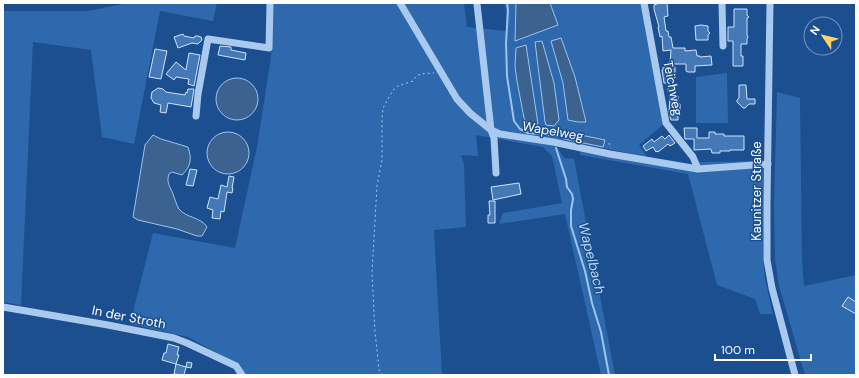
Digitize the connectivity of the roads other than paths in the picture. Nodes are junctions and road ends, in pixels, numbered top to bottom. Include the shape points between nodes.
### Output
1 (270, 3) edge
2 (400, 3) edge
3 (644, 3) edge
4 (722, 3) edge
5 (770, 3) edge
6 (477, 4) edge
7 (723, 46) dead end
8 (196, 116) dead end
9 (490, 130) junction
10 (768, 164) junction
11 (698, 169) junction
12 (496, 173) dead end
13 (3, 307) edge
14 (242, 375) edge
15 (795, 375) edge

1 - 8 street via 269,48 208,39
2 - 9 street, Wapelweg via 457,99
3 - 11 street, Teichweg via 666,123 693,157
4 - 7 street
5 - 10 street, Kaunitzer Straße
6 - 9 street
9 - 11 street, Wapelweg via 500,134
9 - 12 street via 494,138
10 - 11 street, Wapelweg
10 - 15 street, Kaunitzer Straße via 768,260 772,288
13 - 14 street, In der Stroth via 174,338 236,366

